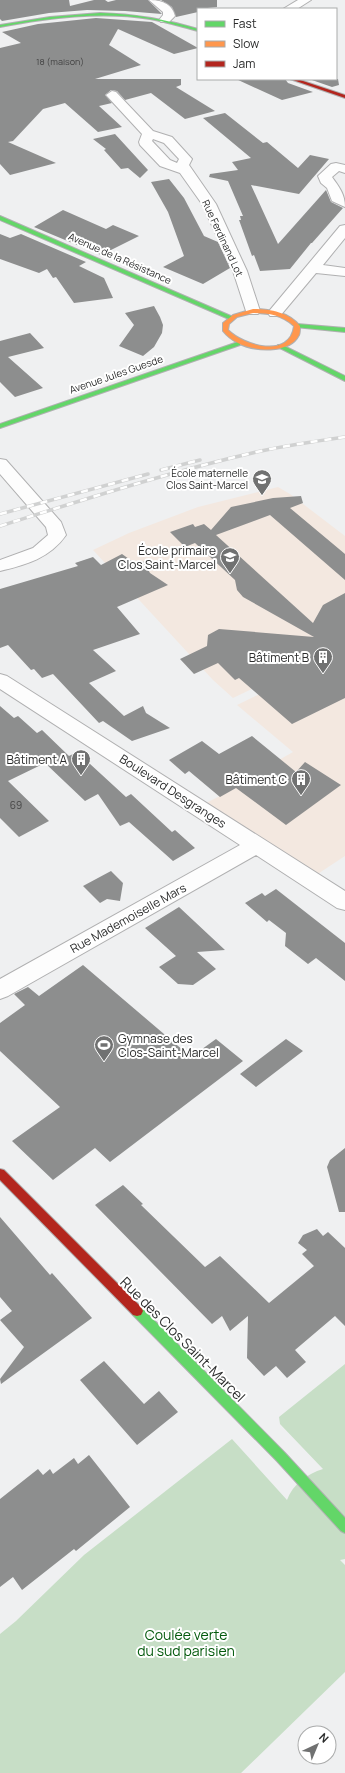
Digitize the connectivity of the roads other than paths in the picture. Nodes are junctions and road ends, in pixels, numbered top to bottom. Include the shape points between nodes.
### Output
1 (154, 0) edge
2 (306, 0) edge
3 (291, 8) edge
4 (165, 20) junction
5 (0, 26) edge
6 (196, 28) edge
7 (295, 80) edge
8 (112, 95) dead end
9 (345, 97) edge
10 (149, 134) junction
11 (345, 169) edge
12 (185, 170) junction
13 (345, 179) edge
14 (333, 186) junction
15 (345, 203) edge
16 (0, 218) edge
17 (345, 229) edge
18 (313, 268) junction
19 (345, 272) edge
20 (253, 311) junction
21 (275, 312) junction
22 (231, 318) junction
23 (297, 326) junction
24 (345, 330) edge
25 (238, 344) junction
26 (280, 346) junction
27 (345, 379) edge
28 (0, 426) edge
29 (0, 464) edge
30 (0, 566) edge
31 (0, 680) edge
32 (256, 844) junction
33 (345, 902) edge
34 (0, 990) edge
35 (0, 1172) edge
36 (345, 1527) edge

1 - 4 street via 168,10 169,16
2 - 3 street
4 - 5 main road via 88,14 38,18
4 - 6 main road
7 - 9 main road
8 - 10 street, Rue Ferdinand Lot
10 - 12 street via 145,142 160,158 165,163
10 - 12 street, Rue Ferdinand Lot via 168,140 186,159 182,165
11 - 14 street via 336,166 325,176
12 - 20 street, Rue Ferdinand Lot via 209,204 240,271
13 - 14 street
14 - 15 street via 337,198
16 - 22 main road, Avenue de la Résistance
17 - 18 street
18 - 19 street
18 - 21 street
20 - 21 main road
20 - 22 main road
21 - 23 main road
22 - 25 main road via 224,328 225,334
23 - 24 main road
23 - 26 main road via 296,337
25 - 26 main road via 259,348
25 - 28 main road, Avenue Jules Guesde
26 - 27 main road
29 - 30 street via 55,526 57,535 52,544 42,552
31 - 32 street, Boulevard Desgranges
32 - 33 street, Boulevard Desgranges
32 - 34 street, Rue Mademoiselle Mars
35 - 36 main road, Rue des Clos Saint-Marcel via 281,1457

